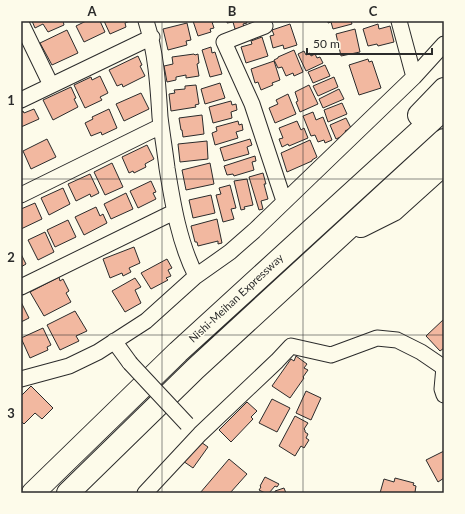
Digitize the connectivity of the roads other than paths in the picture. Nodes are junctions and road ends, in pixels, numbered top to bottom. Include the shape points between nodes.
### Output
1 (146, 21) edge
2 (400, 21) edge
3 (21, 23) edge
4 (265, 26) dead end
5 (152, 37) junction
6 (444, 44) edge
7 (414, 77) junction
8 (51, 85) junction
9 (444, 89) edge
10 (21, 100) edge
11 (444, 109) edge
12 (161, 126) junction
13 (444, 140) edge
14 (444, 164) edge
15 (21, 195) edge
16 (284, 201) junction
17 (174, 212) junction
18 (317, 224) junction
19 (334, 240) junction
20 (196, 276) junction
21 (21, 287) edge
22 (114, 341) junction
23 (444, 367) edge
24 (21, 379) edge
25 (444, 396) edge
26 (200, 434) junction
27 (33, 493) edge
28 (68, 493) edge
29 (145, 493) edge

1 - 5 street
2 - 7 street
3 - 8 street
4 - 16 street via 224,42 252,104
5 - 8 street
5 - 12 street
6 - 7 street
7 - 16 street
8 - 10 street
9 - 18 highway via 331,203
11 - 18 highway, Nishi-Meihan Expressway
12 - 15 street
12 - 17 street
13 - 19 highway
14 - 19 highway via 393,210
16 - 20 street via 230,252
17 - 20 street via 188,261
17 - 21 street
18 - 27 highway, Nishi-Meihan Expressway via 178,352
19 - 28 highway via 195,369
20 - 22 street via 146,321
22 - 24 street via 69,366
22 - 26 street, bridge via 130,363 187,424
23 - 25 street
23 - 26 street via 397,340 377,338 331,355 291,346 278,362
26 - 29 street

